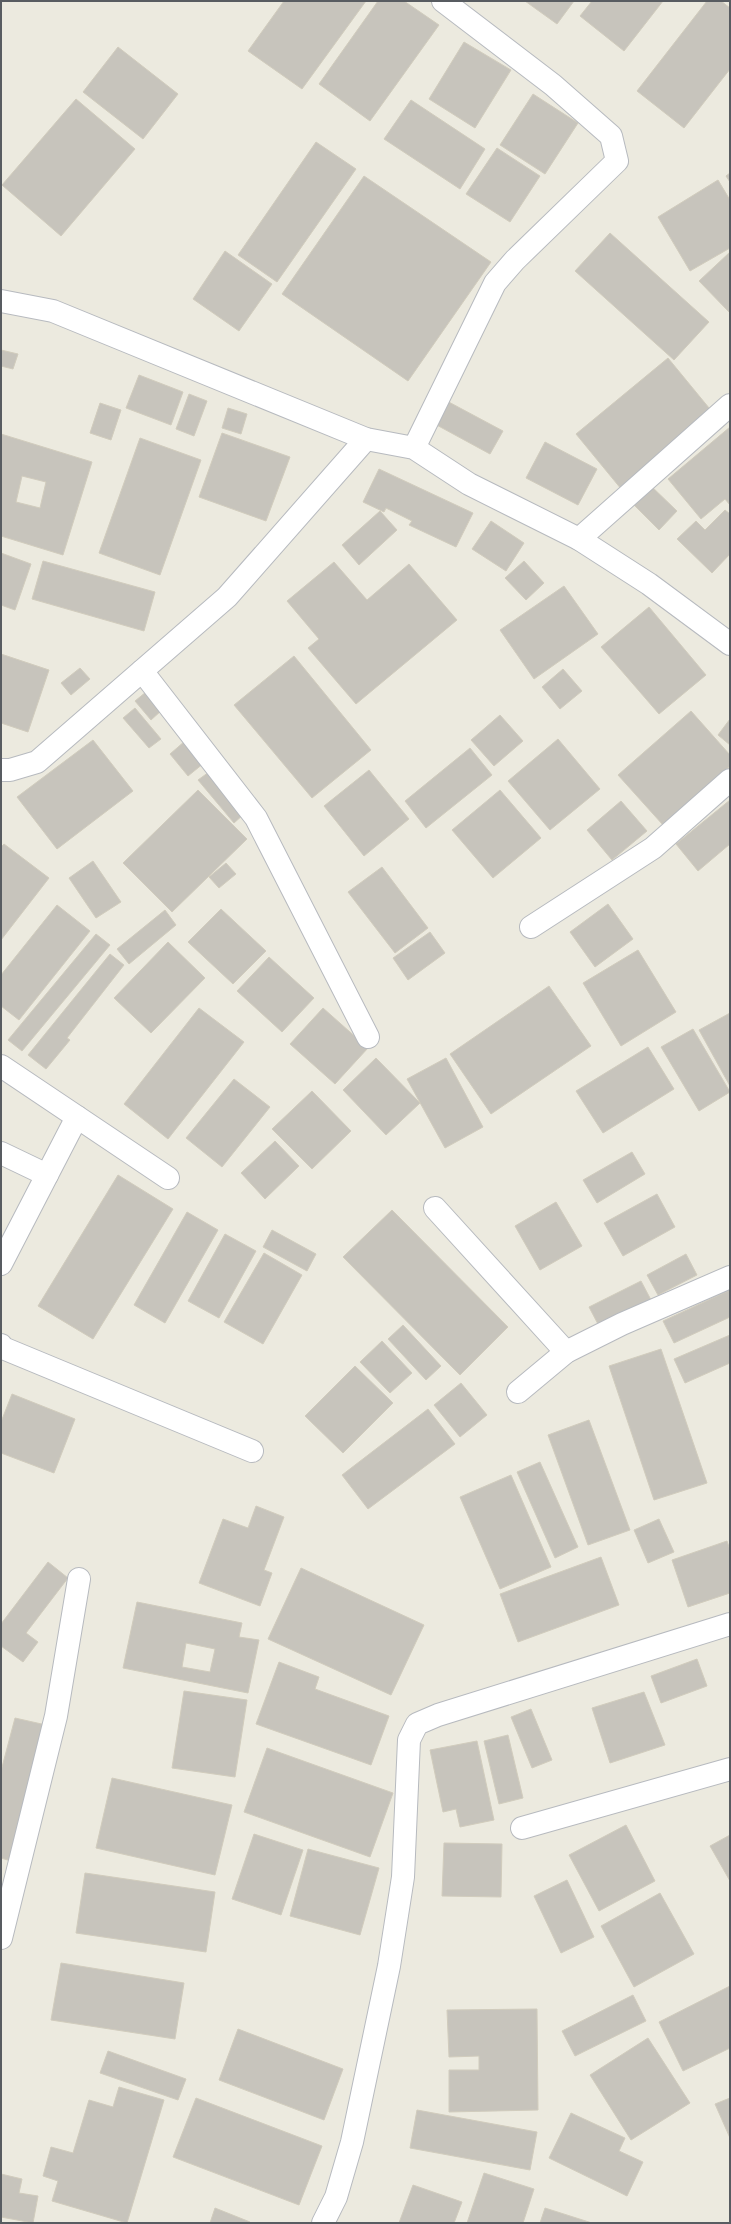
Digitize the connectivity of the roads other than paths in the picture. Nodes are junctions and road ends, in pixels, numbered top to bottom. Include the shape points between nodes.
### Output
1 (443, 1) edge
2 (1, 301) edge
3 (730, 405) edge
4 (366, 439) junction
5 (414, 448) junction
6 (580, 539) junction
7 (730, 644) edge
8 (142, 671) junction
9 (1, 770) edge
10 (730, 780) edge
11 (531, 927) dead end
12 (368, 1037) dead end
13 (1, 1066) edge
14 (77, 1117) junction
15 (1, 1153) edge
16 (47, 1176) junction
17 (168, 1178) dead end
18 (435, 1208) dead end
19 (1, 1264) edge
20 (730, 1277) edge
21 (1, 1345) edge
22 (566, 1352) junction
23 (518, 1392) dead end
24 (252, 1451) dead end
25 (79, 1579) dead end
26 (730, 1624) edge
27 (730, 1769) edge
28 (522, 1828) dead end
29 (1, 1938) edge
30 (323, 2223) edge

1 - 5 street via 553,85 611,136 617,161 515,260 495,283
2 - 4 street via 53,312
3 - 6 street
4 - 5 street
4 - 8 street via 227,596
5 - 6 street via 469,484
6 - 7 street via 649,584
8 - 9 street via 37,762
8 - 12 street via 256,818
10 - 11 street via 653,848
13 - 14 street
14 - 16 street
14 - 17 street
15 - 16 street
16 - 19 street
18 - 22 street
20 - 22 street via 622,1324
21 - 24 street
22 - 23 street
25 - 29 street via 56,1716
26 - 30 street via 438,1715 417,1724 410,1740 403,1877 389,1966 352,2142 336,2197
27 - 28 street

